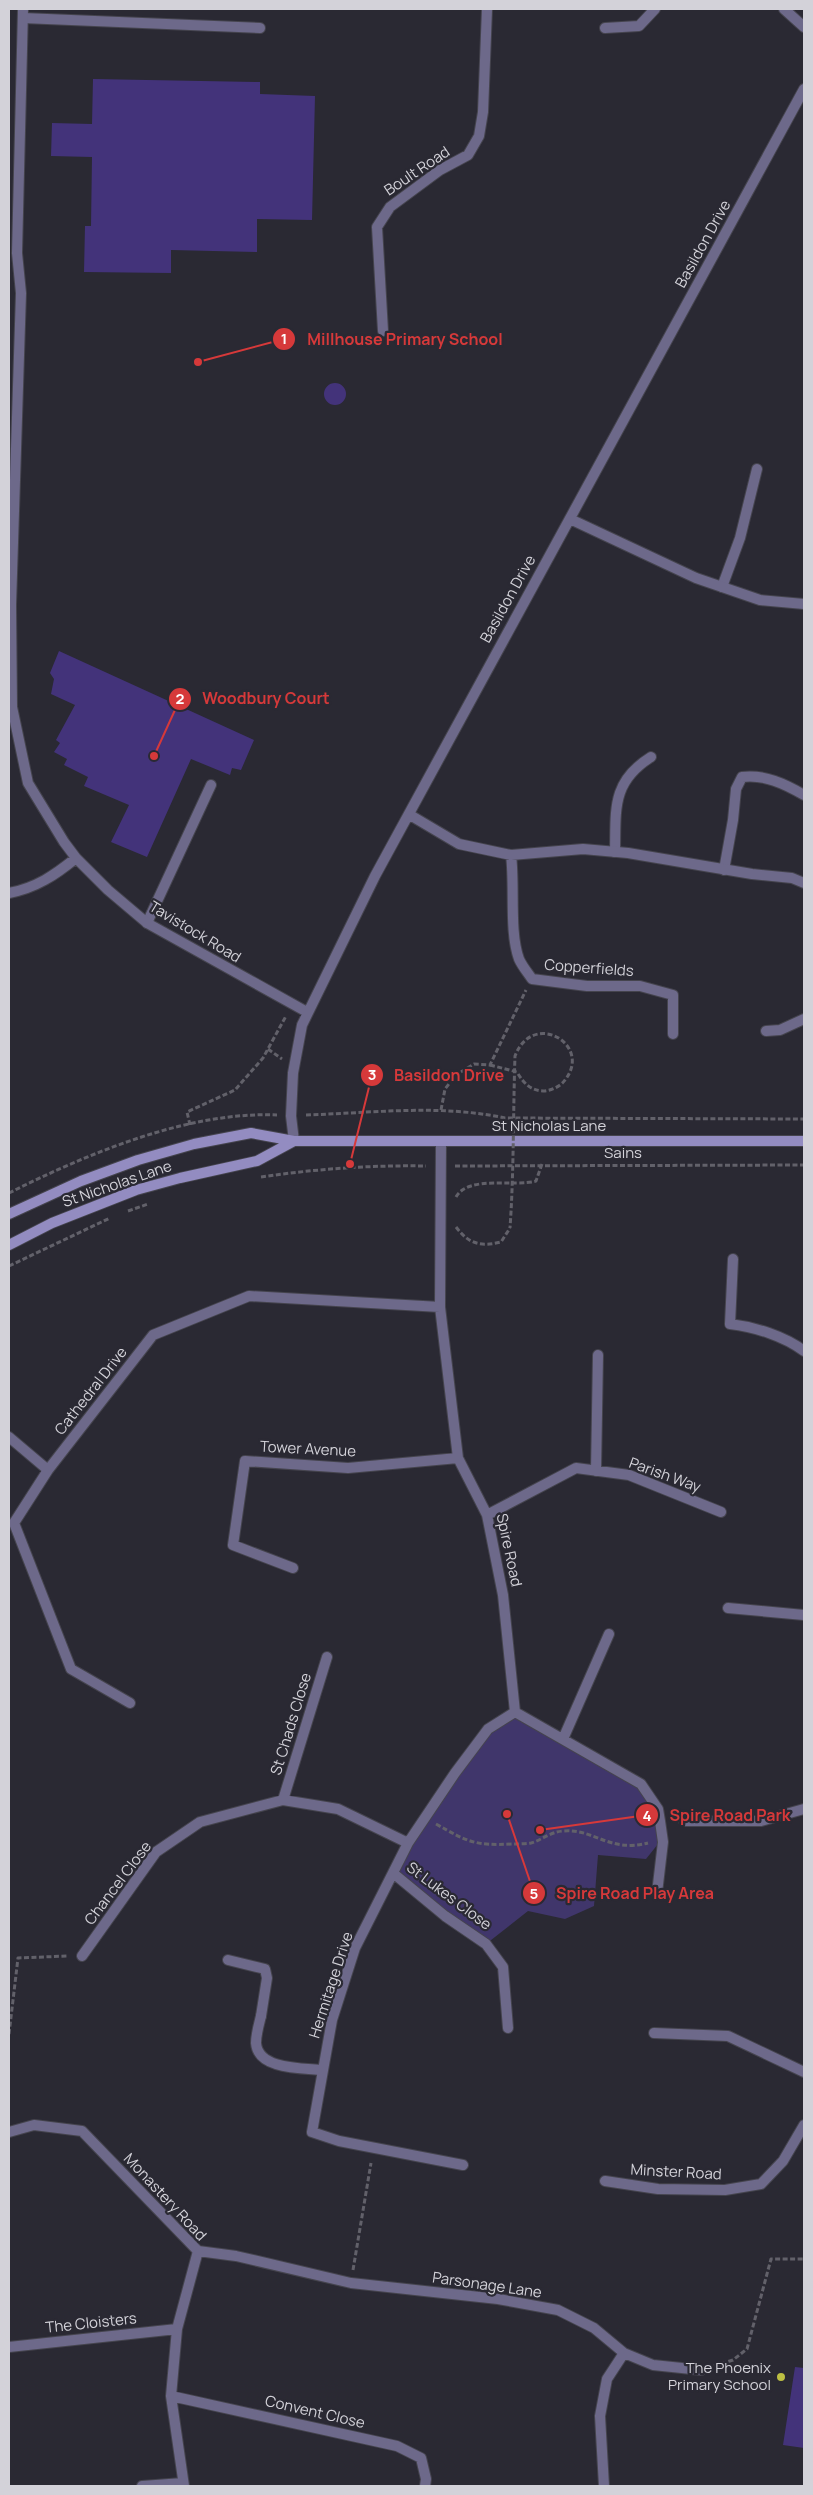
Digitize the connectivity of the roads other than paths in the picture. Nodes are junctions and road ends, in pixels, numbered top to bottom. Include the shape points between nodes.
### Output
1 (487, 9) edge
2 (655, 9) edge
3 (784, 9) edge
4 (23, 13) edge
5 (804, 27) edge
6 (260, 28) dead end
7 (606, 28) dead end
8 (804, 90) edge
9 (9, 293) edge
10 (21, 293) junction
11 (383, 330) dead end
12 (758, 469) dead end
13 (570, 519) junction
14 (722, 586) junction
15 (804, 604) edge
16 (10, 640) edge
17 (651, 757) dead end
18 (211, 785) dead end
19 (804, 795) edge
20 (410, 815) junction
21 (615, 852) junction
22 (511, 855) junction
23 (76, 858) junction
24 (724, 870) junction
25 (804, 883) edge
26 (9, 893) edge
27 (147, 923) junction
28 (307, 1012) junction
29 (804, 1019) edge
30 (766, 1031) dead end
31 (673, 1034) dead end
32 (294, 1141) junction
33 (441, 1141) junction
34 (804, 1141) edge
35 (9, 1214) edge
36 (9, 1245) edge
37 (733, 1259) dead end
38 (440, 1307) junction
39 (804, 1351) edge
40 (598, 1355) dead end
41 (9, 1437) edge
42 (458, 1458) junction
43 (48, 1470) junction
44 (596, 1471) junction
45 (721, 1512) dead end
46 (487, 1515) junction
47 (11, 1523) edge
48 (293, 1568) dead end
49 (728, 1608) dead end
50 (804, 1615) edge
51 (609, 1634) dead end
52 (327, 1657) dead end
53 (130, 1703) dead end
54 (515, 1712) junction
55 (563, 1739) junction
56 (283, 1800) junction
57 (804, 1809) edge
58 (684, 1821) dead end
59 (408, 1843) junction
60 (393, 1873) junction
61 (657, 1894) dead end
62 (82, 1956) road end
63 (228, 1960) dead end
64 (508, 2028) dead end
65 (654, 2034) dead end
66 (322, 2070) junction
67 (804, 2072) edge
68 (804, 2125) edge
69 (9, 2132) edge
70 (462, 2165) dead end
71 (605, 2181) dead end
72 (198, 2252) junction
73 (177, 2329) junction
74 (9, 2347) edge
75 (624, 2353) junction
76 (701, 2370) road end
77 (171, 2396) junction
78 (183, 2485) edge
79 (142, 2486) edge
80 (425, 2486) edge
81 (604, 2486) edge

1 - 11 street, Boult Road via 484,112 479,136 468,155 440,170 390,207 377,226
2 - 7 street via 639,26
3 - 5 street
4 - 6 street
4 - 10 street, Tavistock Road via 17,253
8 - 13 street, Basildon Drive
9 - 10 street
10 - 16 street, Tavistock Road
12 - 14 street via 740,538
13 - 14 street via 647,556
13 - 20 street, Basildon Drive
14 - 15 street via 760,600
16 - 23 street, Tavistock Road via 12,707 28,783
17 - 21 street via 636,767 621,785 616,801
18 - 27 street
19 - 24 street via 768,779 754,775 742,777 736,789 734,820
20 - 22 street via 459,844
20 - 28 street, Basildon Drive via 375,876
21 - 22 street via 583,849
21 - 24 street
22 - 31 street, Copperfields via 519,960 532,979 587,986 640,986 673,995
23 - 26 street via 47,880 26,890
23 - 27 street, Tavistock Road
24 - 25 street via 792,878
27 - 28 street, Tavistock Road
28 - 32 street, Basildon Drive via 292,1074
29 - 30 street via 780,1030
32 - 33 main road, St Nicholas Lane
32 - 35 main road, St Nicholas Lane via 252,1133 194,1144 89,1178
32 - 36 main road, St Nicholas Lane via 257,1161 136,1190 52,1223
33 - 34 main road, St Nicholas Lane
33 - 38 street, Spire Road
37 - 39 street via 730,1324 770,1334
38 - 42 street, Spire Road
38 - 43 street, Cathedral Drive via 249,1296 153,1335
40 - 44 street
41 - 43 street
42 - 46 street, Spire Road
42 - 48 street, Tower Avenue via 348,1468 245,1461 234,1545
43 - 47 street, Cathedral Drive
44 - 45 street, Parish Way via 629,1475
44 - 46 street, Parish Way via 576,1468
46 - 54 street, Spire Road via 503,1595
47 - 53 street, Cathedral Drive via 71,1669
49 - 50 street
51 - 55 street
52 - 56 street, St Chads Close
54 - 55 street
54 - 59 street, Hermitage Drive via 488,1729
55 - 61 street via 642,1784 658,1809 662,1839
56 - 59 street, Chancel Close via 338,1809
56 - 62 street, Chancel Close via 200,1822 156,1852
57 - 58 street via 761,1821
59 - 60 street, Hermitage Drive
60 - 64 street, St Lukes Close via 445,1916 486,1944 503,1967
60 - 66 street, Hermitage Drive via 355,1948 332,2020
63 - 66 street via 265,1969 267,1978 256,2042 258,2051 276,2064
65 - 67 street via 728,2036
66 - 70 street, Hermitage Drive via 312,2132
68 - 71 street, Minster Road via 783,2161 761,2184 725,2190 658,2189
69 - 72 street, Monastery Road via 34,2125 82,2132
72 - 73 street, Monastery Road
72 - 75 street, Parsonage Lane via 236,2256 351,2283 498,2299 558,2310 594,2328
73 - 74 street, The Cloisters
73 - 77 street, Monastery Road
75 - 76 street, Parsonage Lane via 653,2365
75 - 81 street via 607,2379 600,2416
77 - 78 street, Monastery Road
77 - 80 street, Convent Close via 397,2446 421,2458
78 - 79 street

